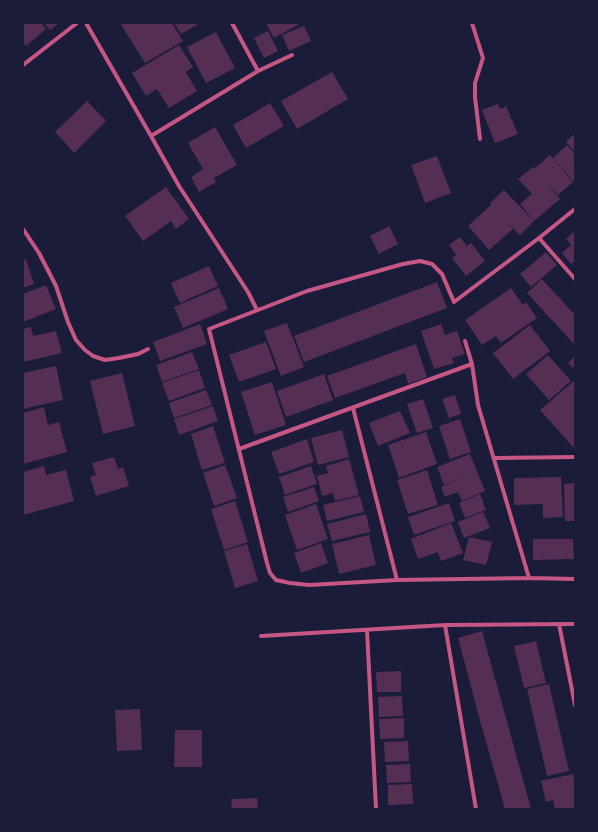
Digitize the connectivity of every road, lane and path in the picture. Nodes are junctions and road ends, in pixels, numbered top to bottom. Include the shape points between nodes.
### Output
1 (77, 23) edge
2 (86, 23) edge
3 (232, 23) edge
4 (472, 23) edge
5 (292, 54) dead end
6 (23, 65) edge
7 (258, 71) junction
8 (151, 136) junction
9 (480, 139) dead end
10 (575, 209) edge
11 (23, 229) edge
12 (539, 238) junction
13 (575, 279) edge
14 (257, 310) junction
15 (465, 341) dead end
16 (148, 349) dead end
17 (472, 364) junction
18 (353, 408) junction
19 (238, 449) junction
20 (575, 457) edge
21 (494, 458) junction
22 (529, 578) junction
23 (575, 579) edge
24 (397, 580) junction
25 (559, 624) junction
26 (575, 624) edge
27 (445, 625) junction
28 (367, 630) junction
29 (261, 636) dead end
30 (575, 705) edge
31 (376, 809) edge
32 (476, 809) edge

1 - 6 street
2 - 8 street
3 - 7 street
4 - 9 street via 483,58 475,83
5 - 7 street
7 - 8 street
8 - 14 street via 178,186 248,292
10 - 12 street
11 - 16 street via 56,286 76,340 85,350 105,360 138,354
12 - 13 street
12 - 14 street via 454,302 442,274 432,264 420,261 307,291
14 - 19 street via 209,329
15 - 17 street
17 - 18 street
17 - 21 street via 478,405
18 - 19 street
18 - 24 street
19 - 24 street via 267,563 270,573 276,580 309,585
20 - 21 street
21 - 22 street
22 - 23 street
22 - 24 street
25 - 26 street
25 - 27 street
25 - 30 street
27 - 28 street
27 - 32 street
28 - 29 street
28 - 31 street

